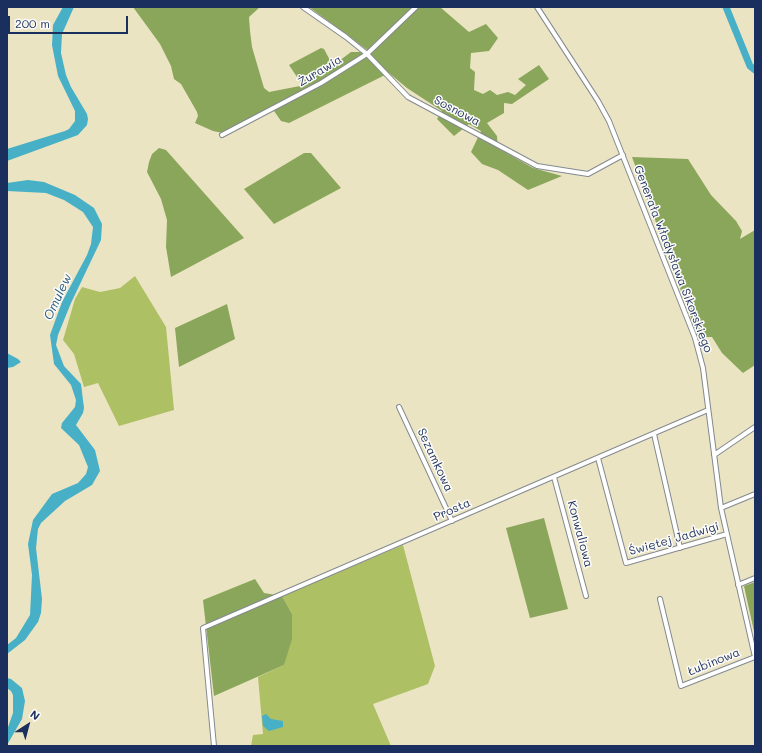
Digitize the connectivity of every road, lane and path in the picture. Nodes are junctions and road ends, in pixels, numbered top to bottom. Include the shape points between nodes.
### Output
1 (303, 7) edge
2 (416, 7) edge
3 (538, 7) edge
4 (367, 54) junction
5 (222, 135) dead end
6 (623, 155) junction
7 (399, 407) dead end
8 (708, 410) junction
9 (755, 427) edge
10 (654, 434) junction
11 (714, 455) junction
12 (598, 458) junction
13 (554, 477) junction
14 (755, 494) edge
15 (721, 508) junction
16 (452, 520) junction
17 (727, 534) junction
18 (680, 548) junction
19 (755, 578) edge
20 (738, 585) junction
21 (586, 596) dead end
22 (660, 598) dead end
23 (755, 657) edge
24 (214, 746) edge

1 - 4 street, Sosnowa
2 - 4 street, Żurawia
3 - 6 street, Generała Władysława Sikorskiego via 598,101
4 - 5 street, Żurawia via 315,86
4 - 6 street, Sosnowa via 408,97 537,166 588,174
6 - 8 street, Generała Władysława Sikorskiego via 695,338 703,368
7 - 16 street, Sezamkowa
8 - 10 street, Prosta
8 - 11 street, Generała Władysława Sikorskiego
9 - 11 street
10 - 12 street, Prosta
10 - 18 street
11 - 15 street, Generała Władysława Sikorskiego
12 - 13 street, Prosta
12 - 18 street, Świętej Jadwigi via 626,563
13 - 16 street, Prosta
13 - 21 street, Konwaliowa
14 - 15 street
15 - 17 street, Generała Władysława Sikorskiego
16 - 24 street, Prosta via 203,628
17 - 18 street, Świętej Jadwigi
17 - 20 street, Generała Władysława Sikorskiego
19 - 20 street
20 - 23 street, Generała Władysława Sikorskiego
22 - 23 street, Łubinowa via 681,686

